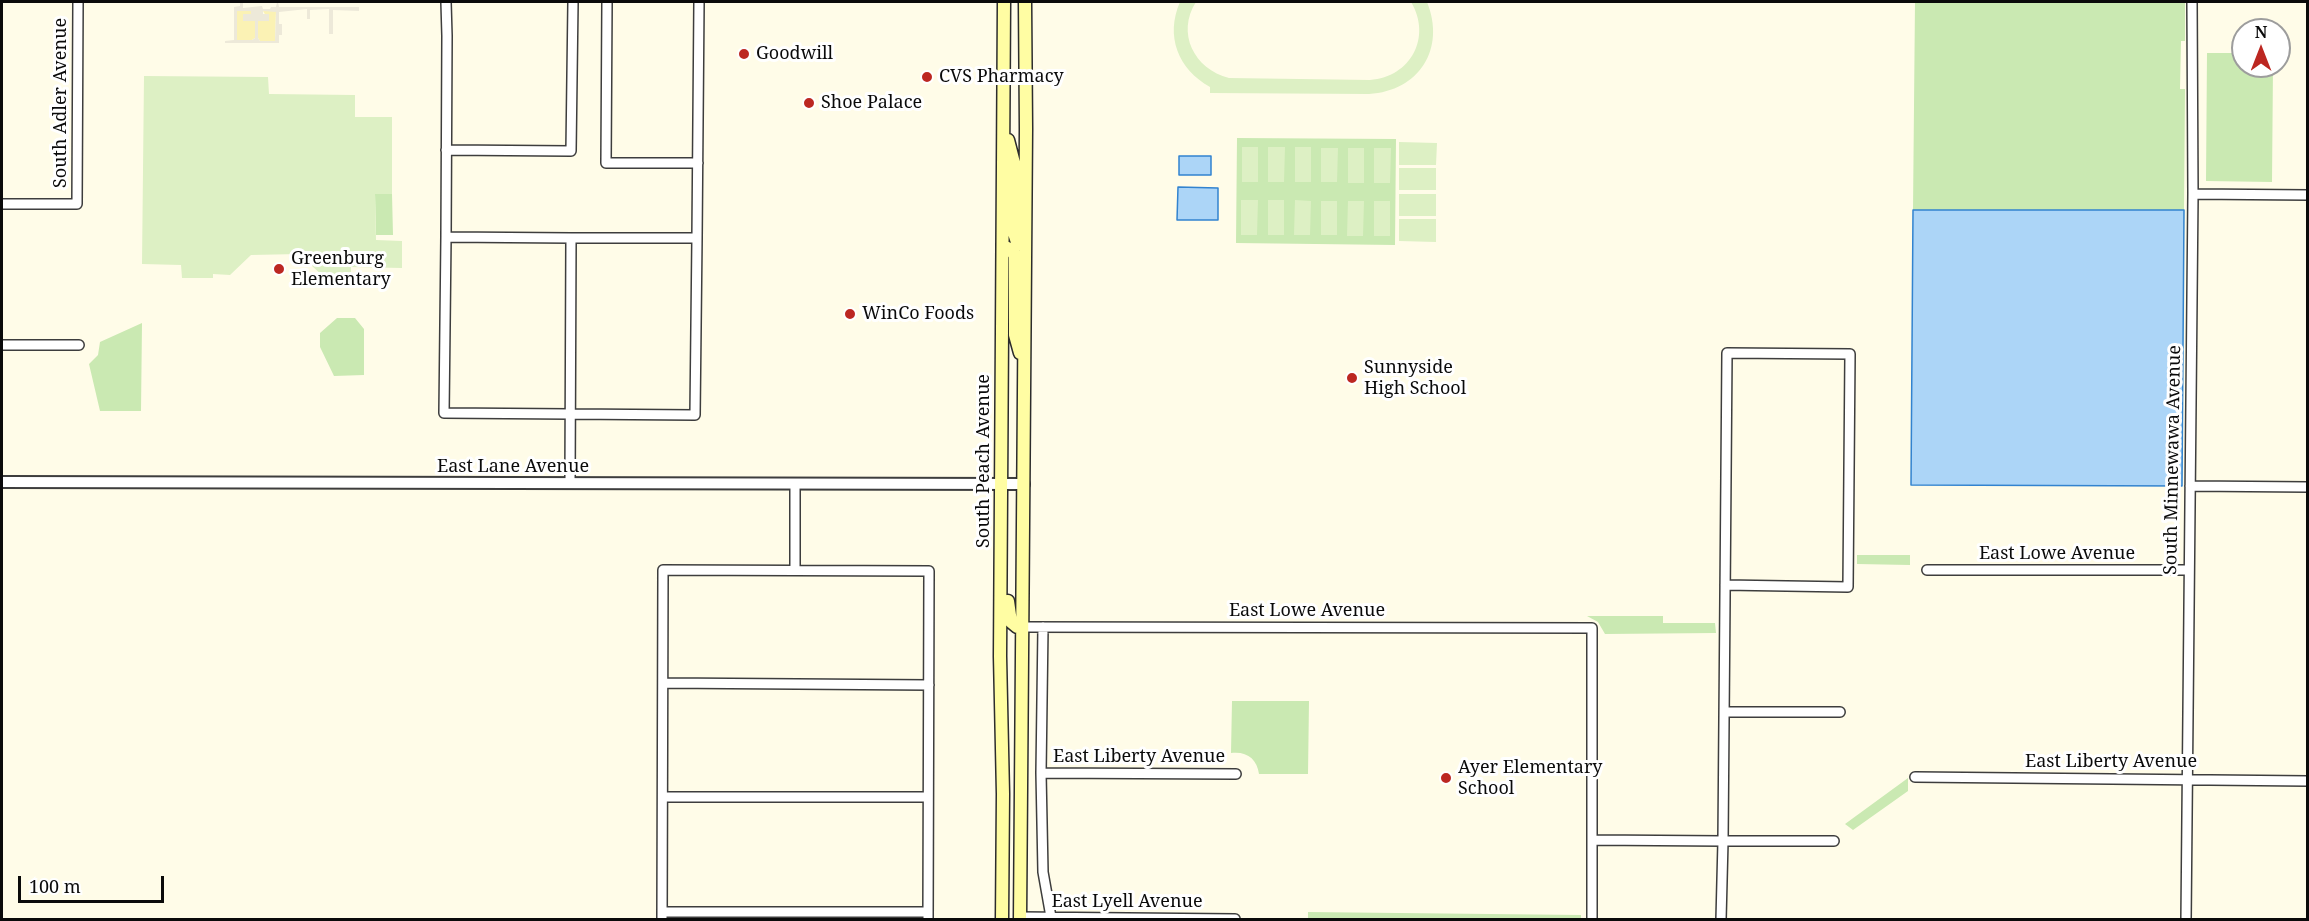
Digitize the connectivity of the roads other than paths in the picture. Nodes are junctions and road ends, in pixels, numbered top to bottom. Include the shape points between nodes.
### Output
1 (78, 2) edge
2 (446, 2) edge
3 (573, 2) edge
4 (608, 2) edge
5 (699, 2) edge
6 (1004, 2) edge
7 (1025, 2) edge
8 (2192, 2) edge
9 (1003, 122) junction
10 (446, 150) junction
11 (698, 163) junction
12 (2193, 194) junction
13 (2307, 195) edge
14 (2, 204) edge
15 (446, 237) junction
16 (571, 238) junction
17 (697, 238) junction
18 (1003, 246) junction
19 (1025, 247) junction
20 (2, 345) edge
21 (79, 345) dead end
22 (1024, 372) junction
23 (570, 414) junction
24 (2, 482) edge
25 (570, 483) junction
26 (795, 484) junction
27 (1001, 484) junction
28 (1023, 484) junction
29 (2190, 486) junction
30 (2307, 487) edge
31 (1002, 557) junction
32 (795, 570) junction
33 (1927, 570) dead end
34 (2188, 570) junction
35 (1725, 585) junction
36 (1022, 627) junction
37 (1043, 627) junction
38 (664, 683) junction
39 (929, 685) junction
40 (1724, 712) junction
41 (1840, 712) dead end
42 (1041, 773) junction
43 (1236, 774) dead end
44 (1915, 777) dead end
45 (2187, 779) junction
46 (2307, 780) edge
47 (663, 797) junction
48 (928, 797) junction
49 (1592, 840) junction
50 (1723, 841) junction
51 (1834, 841) dead end
52 (662, 916) edge
53 (787, 916) edge
54 (928, 916) edge
55 (1051, 917) junction
56 (1020, 918) edge
57 (1235, 919) edge
58 (1002, 920) edge
59 (1592, 920) edge
60 (1721, 920) edge
61 (2186, 920) edge

1 - 14 street, South Adler Avenue via 77,204
2 - 10 street
3 - 10 street via 572,151
4 - 11 street via 606,163
5 - 11 street
6 - 9 main road, South Peach Avenue
7 - 19 main road
8 - 12 street, South Minnewawa Avenue
9 - 18 main road, South Peach Avenue
9 - 19 main road via 1014,163 1014,233 1017,242
10 - 15 street
11 - 17 street
12 - 13 street
12 - 29 street, South Minnewawa Avenue
15 - 16 street
15 - 23 street via 444,413
16 - 17 street
16 - 23 street
17 - 23 street via 695,415
18 - 22 main road via 1015,256 1016,335
18 - 27 main road, South Peach Avenue
19 - 22 main road
20 - 21 street
22 - 28 main road
23 - 25 street
24 - 25 street, East Lane Avenue
25 - 26 street, East Lane Avenue
26 - 27 street, East Lane Avenue
26 - 32 street
27 - 28 street, East Lane Avenue
27 - 31 main road, South Peach Avenue
28 - 36 main road
29 - 30 street
29 - 34 street, South Minnewawa Avenue
31 - 36 main road via 1008,563 1009,617 1014,625
31 - 58 main road, South Peach Avenue
32 - 38 street via 663,570
32 - 39 street via 929,571
33 - 34 street, East Lowe Avenue
34 - 45 street, South Minnewawa Avenue
35 - 35 street via 1727,353 1850,354 1848,586
35 - 40 street
36 - 37 street, East Lowe Avenue
36 - 56 main road
37 - 42 street
37 - 49 street, East Lowe Avenue via 1592,628
38 - 39 street
38 - 47 street
39 - 48 street
40 - 41 street
40 - 50 street
42 - 43 street, East Liberty Avenue
42 - 55 street via 1043,872
44 - 45 street, East Liberty Avenue
45 - 46 street, East Liberty Avenue
45 - 61 street, South Minnewawa Avenue
47 - 48 street
47 - 52 street
48 - 54 street
49 - 50 street
49 - 59 street
50 - 51 street
50 - 60 street
52 - 53 street
53 - 54 street
55 - 56 street, East Lyell Avenue
55 - 57 street, East Lyell Avenue

